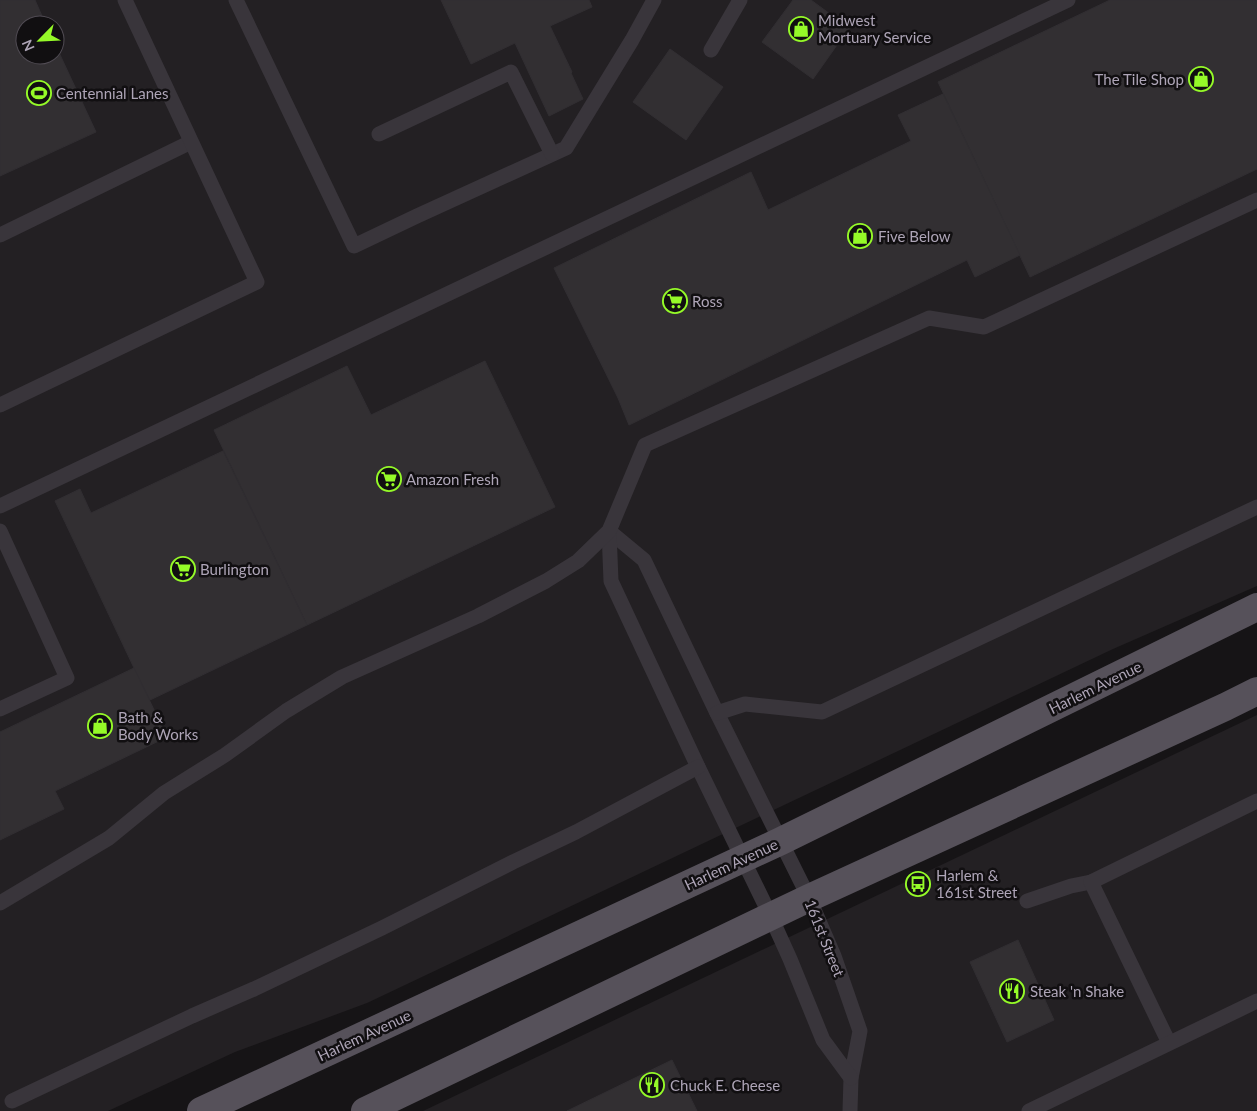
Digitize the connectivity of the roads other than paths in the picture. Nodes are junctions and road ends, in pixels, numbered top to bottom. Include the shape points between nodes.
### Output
1 (124, 0) edge
2 (236, 0) edge
3 (654, 0) edge
4 (740, 0) edge
5 (1068, 0) edge
6 (711, 50) dead end
7 (379, 134) dead end
8 (191, 142) junction
9 (552, 154) junction
10 (1257, 200) edge
11 (0, 235) edge
12 (0, 405) edge
13 (0, 506) edge
14 (1257, 507) edge
15 (609, 531) junction
16 (0, 532) edge
17 (1257, 607) edge
18 (1257, 691) edge
19 (0, 709) edge
20 (717, 713) junction
21 (698, 767) junction
22 (1257, 801) edge
23 (781, 841) junction
24 (744, 859) junction
25 (1091, 882) junction
26 (810, 898) junction
27 (1027, 901) dead end
28 (0, 903) edge
29 (771, 917) junction
30 (1257, 1001) edge
31 (1169, 1043) junction
32 (851, 1078) junction
33 (12, 1101) dead end
34 (201, 1111) edge
35 (365, 1111) edge
36 (850, 1111) edge
37 (1028, 1111) edge

1 - 8 lane
2 - 9 lane via 354,246
3 - 9 lane via 566,148
4 - 6 lane
5 - 13 lane
7 - 9 lane via 511,72
8 - 11 lane
8 - 12 lane via 257,282
10 - 15 lane via 984,326 929,318 645,445
14 - 20 lane via 822,712 745,704
15 - 20 lane, 161st Street via 644,560
15 - 21 lane via 611,581
15 - 28 lane via 578,561 546,581 478,616 342,677 286,711 164,793 109,838
16 - 19 lane via 67,678
17 - 23 main road, Harlem Avenue
18 - 26 main road
20 - 23 lane, 161st Street
21 - 24 lane
21 - 33 lane via 576,832 382,928
22 - 25 lane
23 - 24 main road, Harlem Avenue
23 - 26 lane, 161st Street
24 - 29 lane
24 - 34 main road, Harlem Avenue
25 - 27 lane
25 - 31 lane
26 - 29 main road
26 - 32 lane, 161st Street via 860,1031
29 - 32 lane via 823,1040
29 - 35 main road
30 - 31 lane
31 - 37 lane
32 - 36 lane, 161st Street

